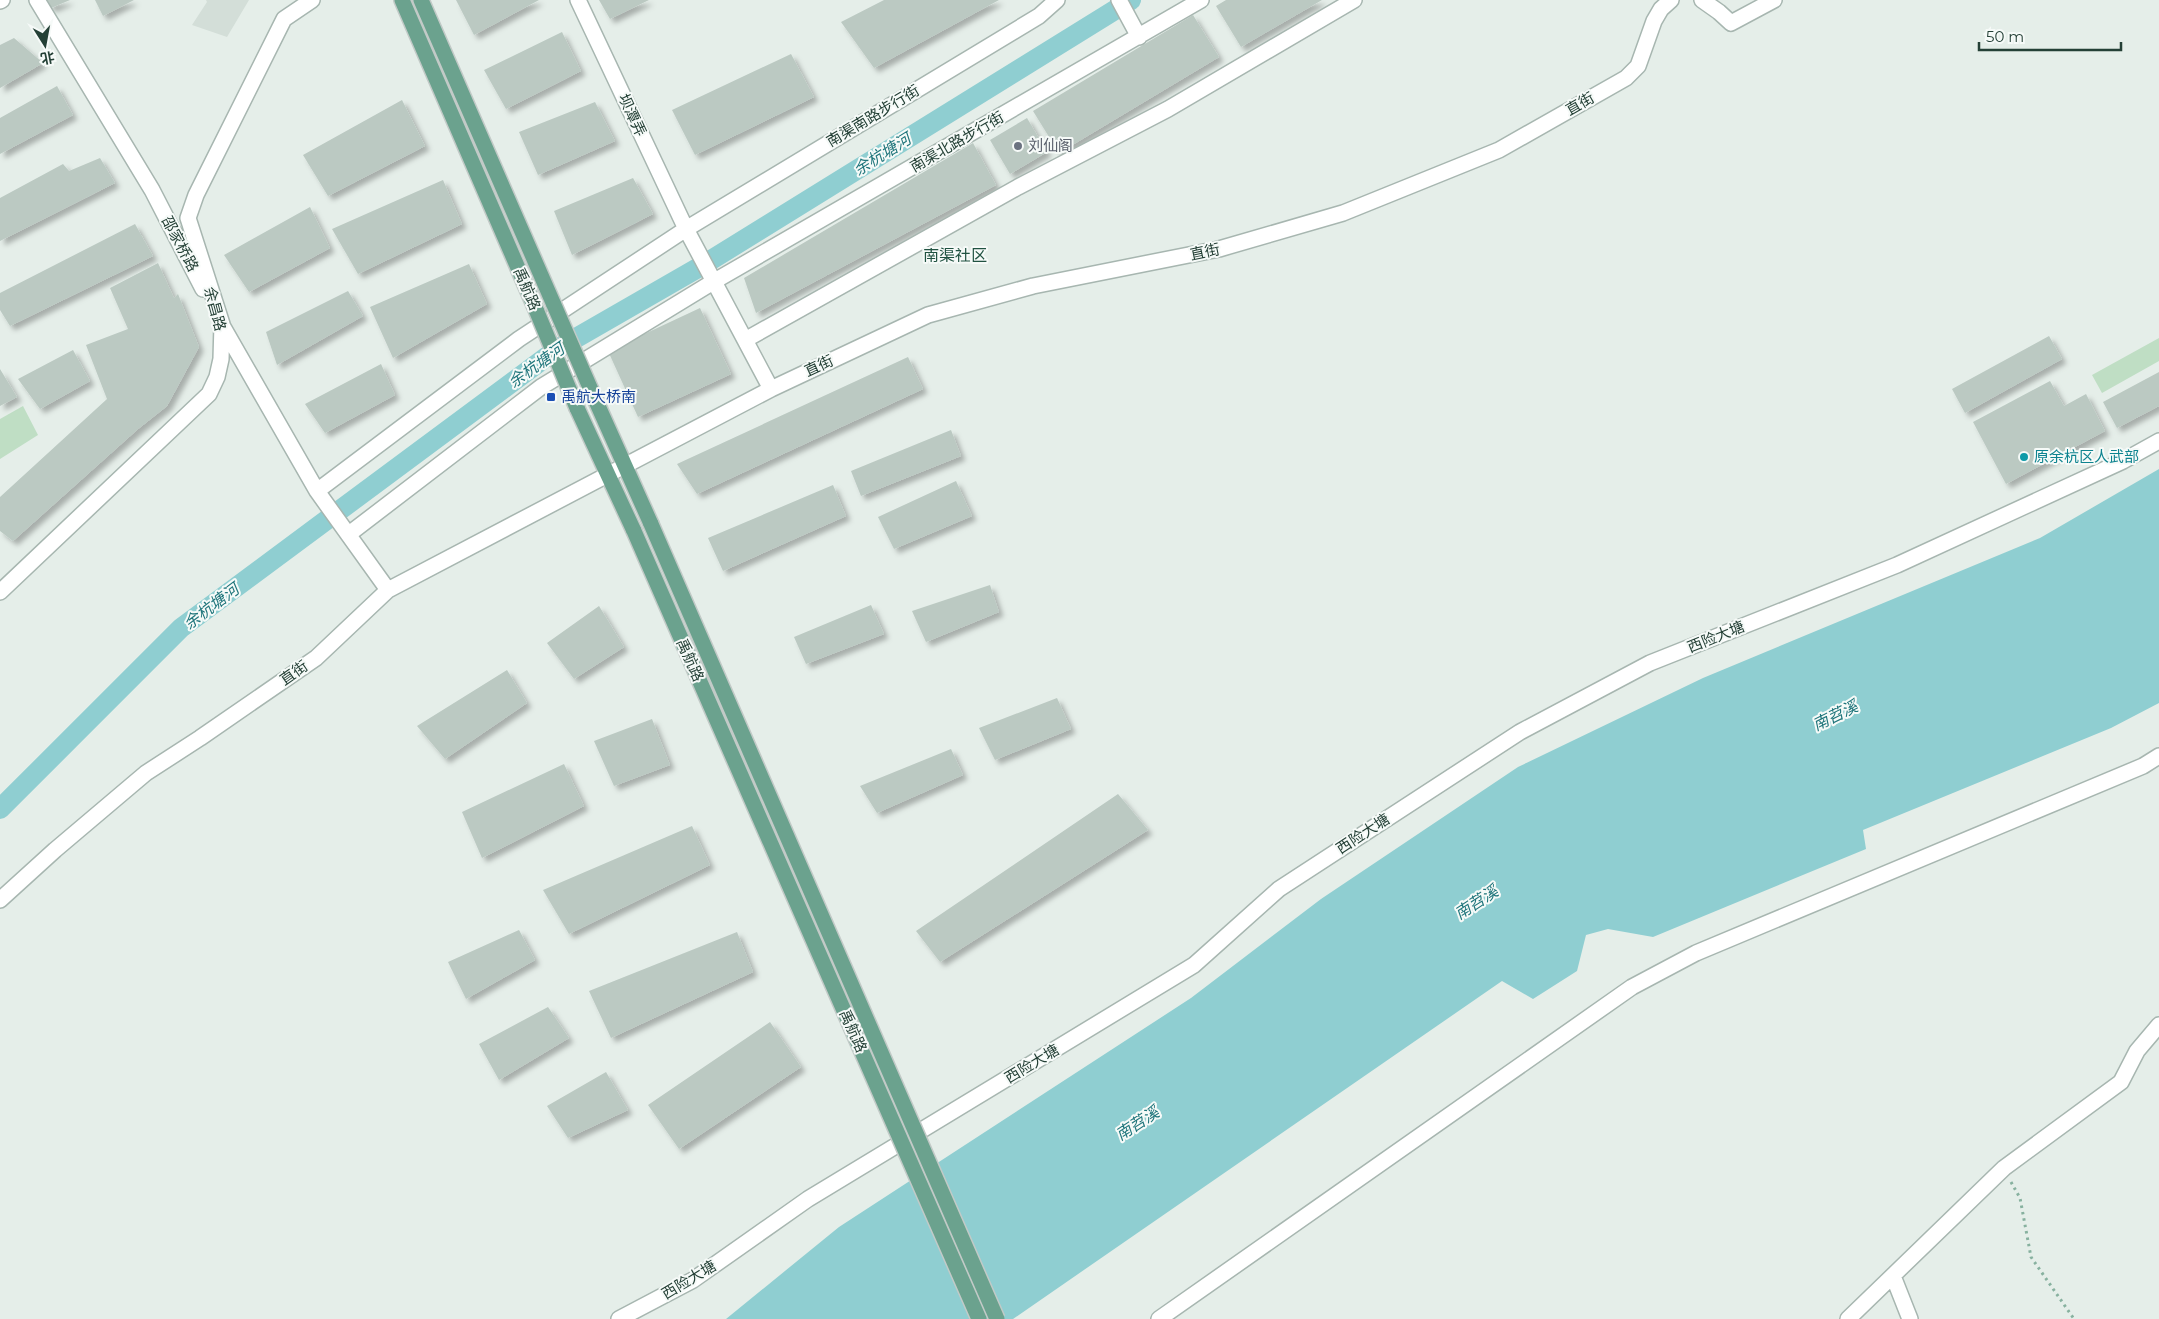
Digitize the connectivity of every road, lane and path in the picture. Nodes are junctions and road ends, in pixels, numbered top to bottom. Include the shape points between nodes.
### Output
1 (37, 0) edge
2 (312, 0) edge
3 (402, 0) edge
4 (421, 0) edge
5 (578, 0) edge
6 (1057, 0) edge
7 (1119, 0) edge
8 (1201, 0) edge
9 (1354, 0) edge
10 (1671, 0) edge
11 (1702, 0) edge
12 (1774, 0) edge
13 (1139, 38) junction
14 (686, 229) junction
15 (711, 279) junction
16 (222, 324) junction
17 (745, 340) junction
18 (771, 389) junction
19 (2159, 440) edge
20 (625, 464) junction
21 (606, 474) junction
22 (317, 491) junction
23 (349, 534) junction
24 (388, 590) junction
25 (0, 592) edge
26 (2159, 756) edge
27 (0, 900) edge
28 (2159, 1025) edge
29 (2004, 1168) junction
30 (1893, 1276) junction
31 (619, 1319) edge
32 (980, 1319) edge
33 (997, 1319) edge
34 (1159, 1319) edge
35 (1848, 1319) edge
36 (1910, 1319) edge
37 (2074, 1319) edge

1 - 16 street, 邵家桥路 via 152,190
2 - 16 street, 余昌路 via 284,18 196,195 188,218
3 - 21 main road, 禹航路, bridge
4 - 20 main road, 禹航路, bridge
5 - 14 street, 坝潭弄
6 - 14 street, 南渠南路步行街 via 1039,16
7 - 13 street
8 - 13 street, 南渠北路步行街
9 - 17 street via 1168,109 1018,187
10 - 18 street, 直街 via 1654,21 1638,66 1626,78 1499,150 1342,214 1219,249 1033,286 928,315
11 - 12 street via 1731,23
13 - 15 street, 南渠北路步行街
14 - 15 street, 坝潭弄
14 - 22 street, 南渠南路步行街 via 519,340
15 - 17 street, 坝潭弄
15 - 23 street, 南渠北路步行街 via 541,387
16 - 22 street, 邵家桥路
16 - 25 street, 余昌路 via 222,359 209,394
17 - 18 street, 坝潭弄
18 - 20 street, 直街
19 - 31 street, 西险大塘 via 2124,461 1897,565 1650,663 1520,732 1279,889 1194,965 808,1199 693,1280
20 - 21 street, 直街
20 - 33 main road, 禹航路, bridge
21 - 24 street, 直街
21 - 32 main road, 禹航路, bridge via 634,531
22 - 23 street, 邵家桥路
23 - 24 street, 邵家桥路
24 - 27 street, 直街 via 316,658 146,773
26 - 34 street via 2143,766 1696,952 1632,987
28 - 29 street via 2136,1051 2121,1082
29 - 30 street
29 - 37 path via 2020,1198 2031,1257
30 - 35 street
30 - 36 street

